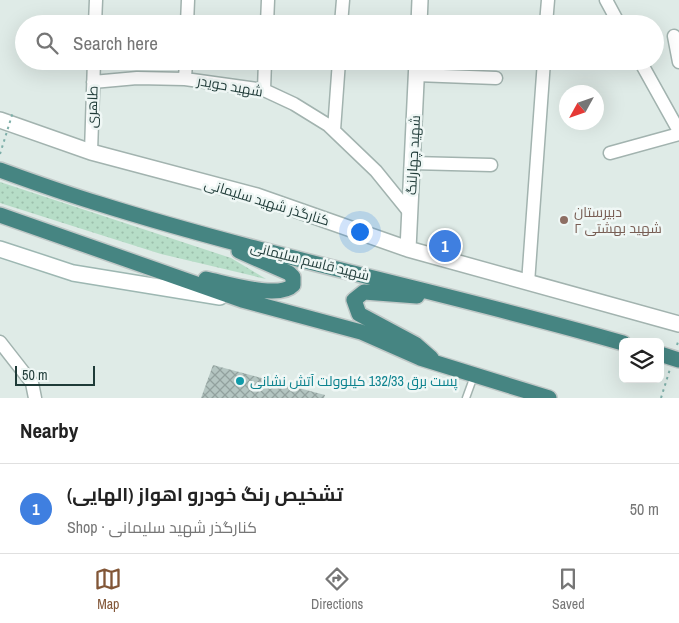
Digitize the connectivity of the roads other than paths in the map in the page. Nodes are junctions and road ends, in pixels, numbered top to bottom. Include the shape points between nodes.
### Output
1 (96, 0) edge
2 (188, 0) edge
3 (268, 0) edge
4 (343, 0) edge
5 (420, 0) edge
6 (548, 0) edge
7 (606, 0) edge
8 (95, 15) edge
9 (187, 15) edge
10 (267, 15) edge
11 (342, 15) edge
12 (419, 15) edge
13 (547, 15) edge
14 (614, 15) edge
15 (674, 36) dead end
16 (679, 62) edge
17 (94, 70) edge
18 (186, 70) edge
19 (265, 70) edge
20 (338, 70) edge
21 (417, 70) edge
22 (433, 70) edge
23 (543, 70) edge
24 (645, 70) edge
25 (496, 78) dead end
26 (185, 79) junction
27 (93, 82) junction
28 (264, 90) junction
29 (0, 120) edge
30 (334, 130) junction
31 (679, 133) edge
32 (91, 152) junction
33 (610, 153) dead end
34 (412, 163) junction
35 (491, 165) dead end
36 (0, 170) edge
37 (410, 213) junction
38 (0, 215) edge
39 (190, 229) junction
40 (408, 249) junction
41 (0, 250) edge
42 (158, 270) junction
43 (528, 283) junction
44 (242, 300) junction
45 (485, 305) junction
46 (679, 324) edge
47 (0, 342) edge
48 (619, 342) edge
49 (664, 355) edge
50 (679, 360) edge
51 (435, 363) junction
52 (474, 375) junction
53 (35, 398) edge
54 (466, 398) edge
55 (550, 398) edge

1 - 8 street
2 - 9 street
3 - 10 street
4 - 11 street
5 - 12 street
6 - 13 street
7 - 14 street
15 - 16 street
17 - 27 street, طاهری
18 - 26 street
19 - 28 street
20 - 30 street
21 - 34 street, شهید چهارلنگ
22 - 25 street
23 - 43 street
24 - 31 street
26 - 27 street, شهید حویدر via 137,78
26 - 28 street, شهید حویدر
27 - 32 street, طاهری
28 - 30 street, شهید حویدر via 294,104
29 - 32 street, کنارگذر شهید سلیمانی
30 - 37 street, شهید حویدر via 376,171
31 - 33 street
32 - 40 street, کنارگذر شهید سلیمانی via 257,196
34 - 35 street
34 - 37 street, شهید چهارلنگ
36 - 39 highway, شهید قاسم سلیمانی via 101,204
37 - 40 street, شهید چهارلنگ
38 - 42 highway
39 - 42 highway via 284,270 293,277 293,285 288,290 274,293
39 - 45 highway, شهید قاسم سلیمانی
40 - 43 street, کنارگذر شهید سلیمانی
41 - 44 street via 73,273
42 - 44 highway
43 - 46 street, کنارگذر شهید سلیمانی
44 - 51 highway via 361,332
45 - 48 highway, شهید قاسم سلیمانی
45 - 51 highway via 401,294 358,294 354,300 359,314 415,344
47 - 53 street via 32,382
49 - 50 highway
51 - 52 highway
52 - 54 lane
52 - 55 highway

